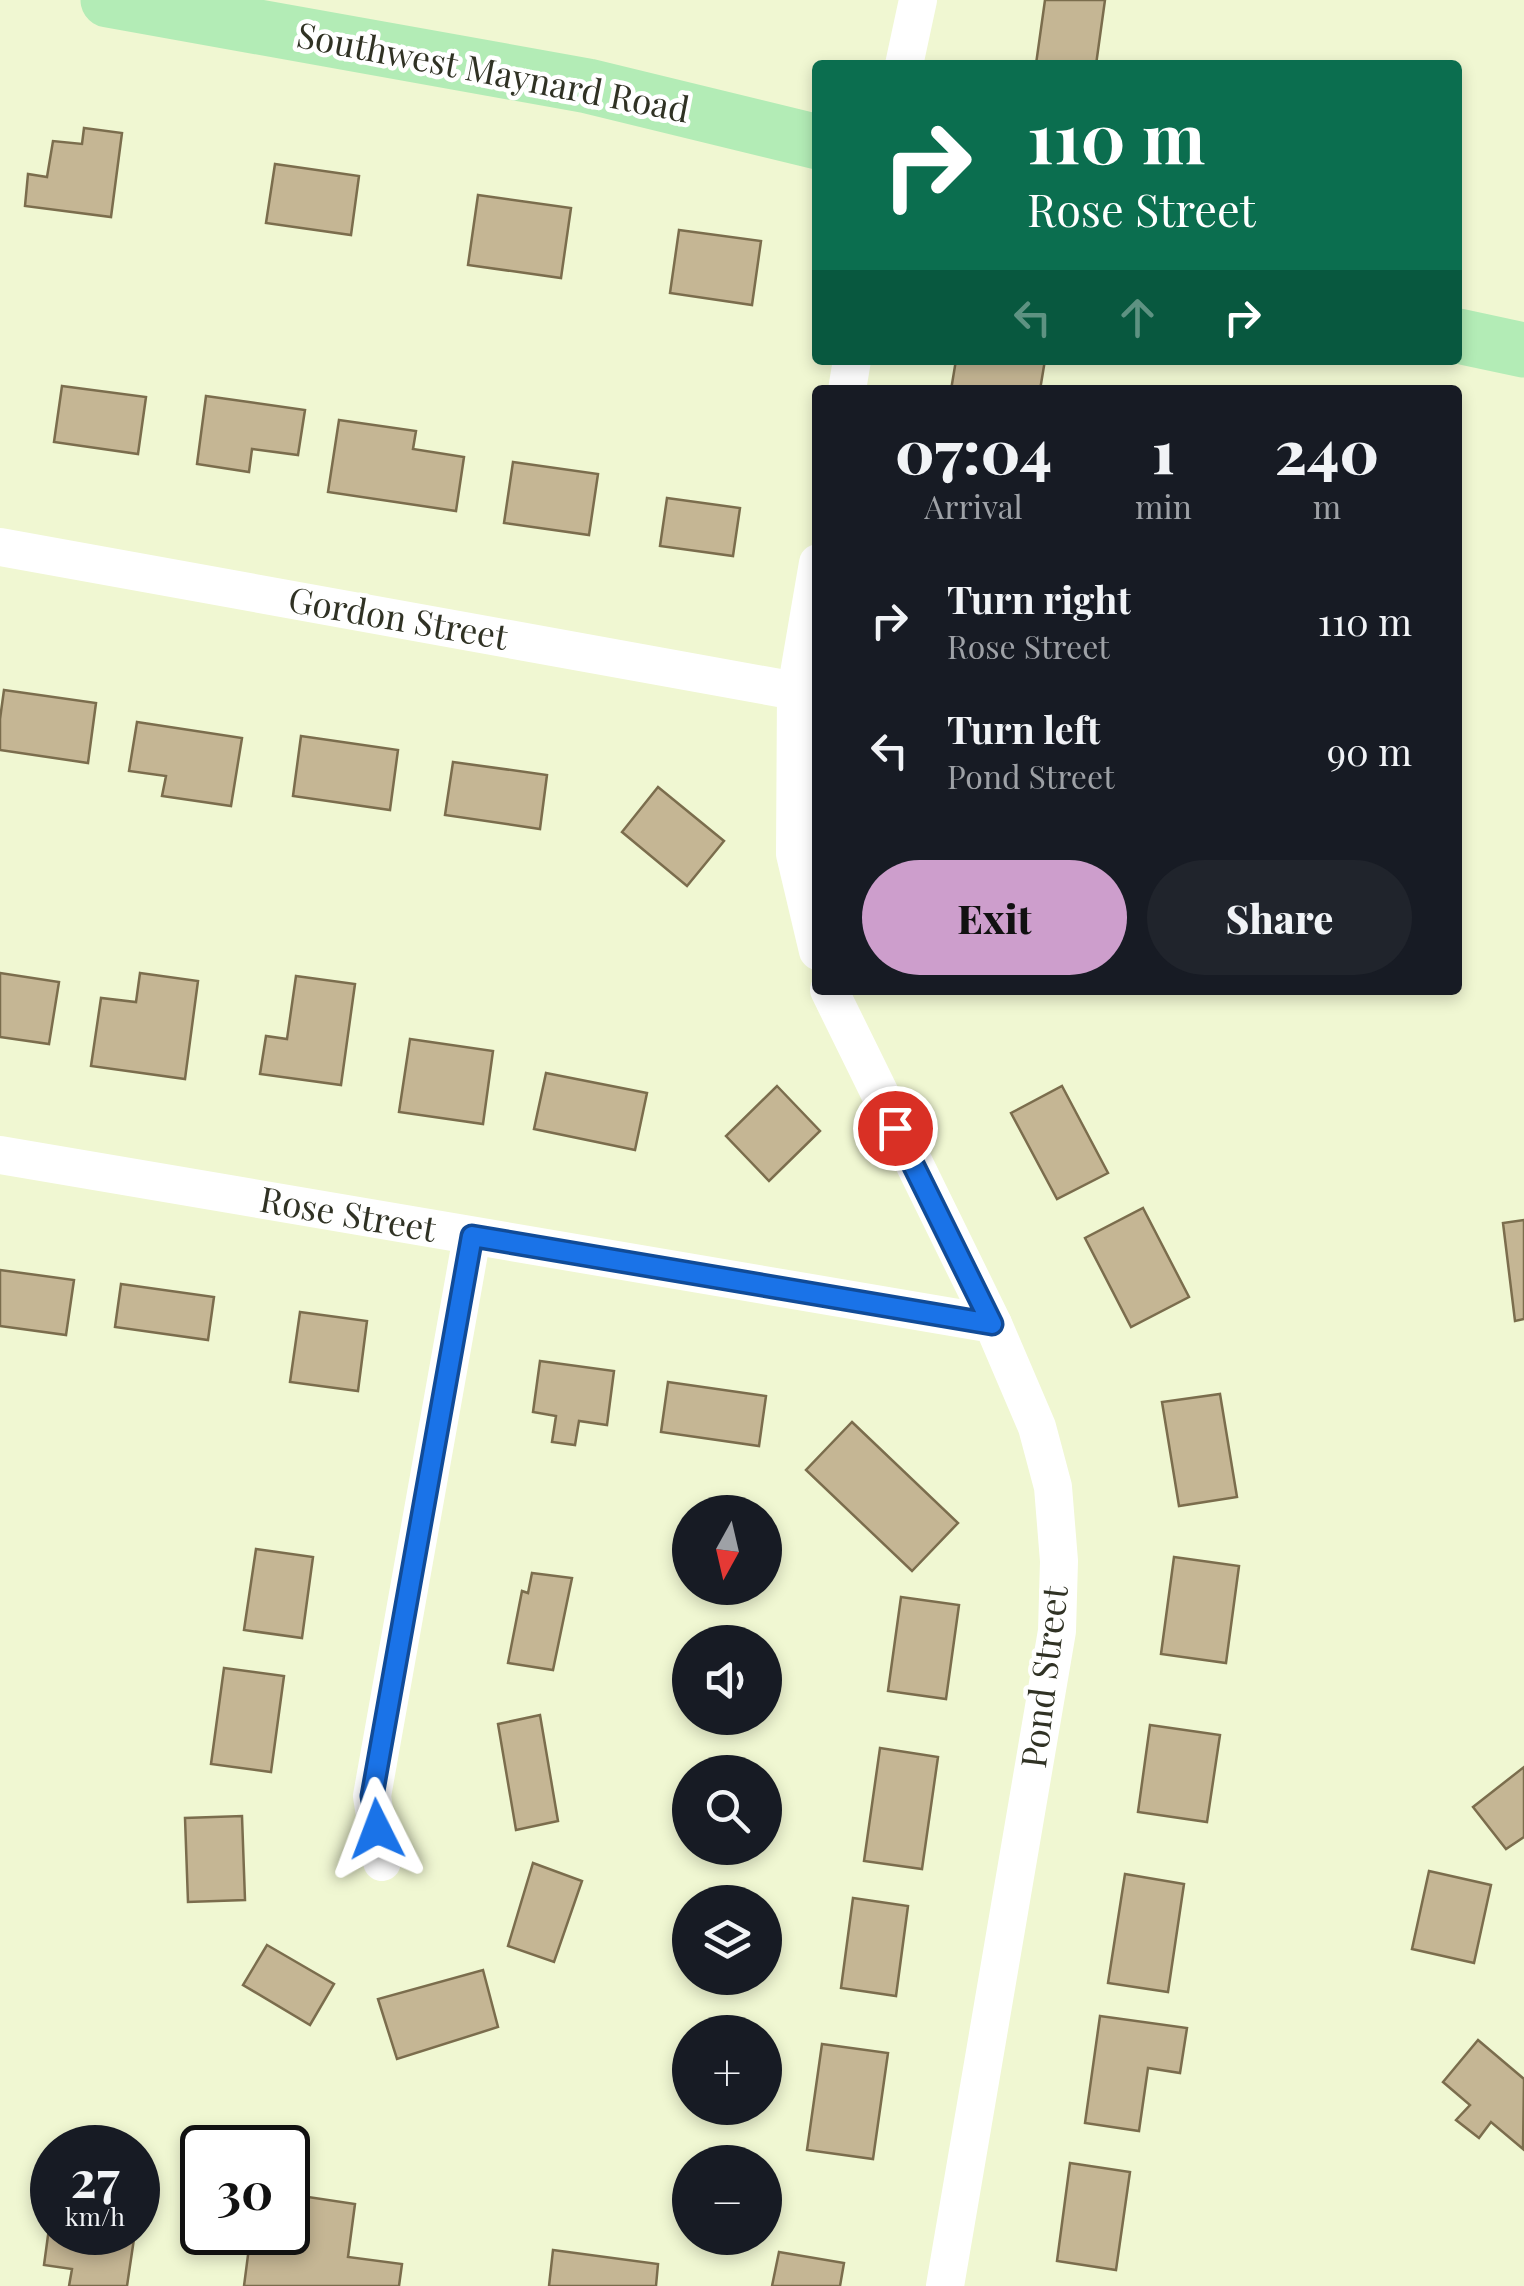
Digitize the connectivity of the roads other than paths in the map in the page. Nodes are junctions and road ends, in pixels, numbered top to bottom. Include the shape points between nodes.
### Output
1 (108, 0) edge
2 (918, 0) edge
3 (905, 60) edge
4 (812, 141) edge
5 (1462, 337) edge
6 (1524, 350) edge
7 (0, 547) edge
8 (812, 599) edge
9 (796, 691) junction
10 (812, 927) edge
11 (831, 995) edge
12 (0, 1155) edge
13 (472, 1236) junction
14 (992, 1324) junction
15 (382, 1862) dead end
16 (944, 2286) edge

1 - 4 main road, Southwest Maynard Road via 588,86
2 - 3 street
5 - 6 main road
7 - 9 street, Gordon Street
8 - 9 street
9 - 10 street via 794,854
11 - 14 street, Pond Street
12 - 13 street, Rose Street
13 - 14 street, Rose Street
13 - 15 street via 372,1796
14 - 16 street, Pond Street via 1037,1428 1053,1487 1057,1631

